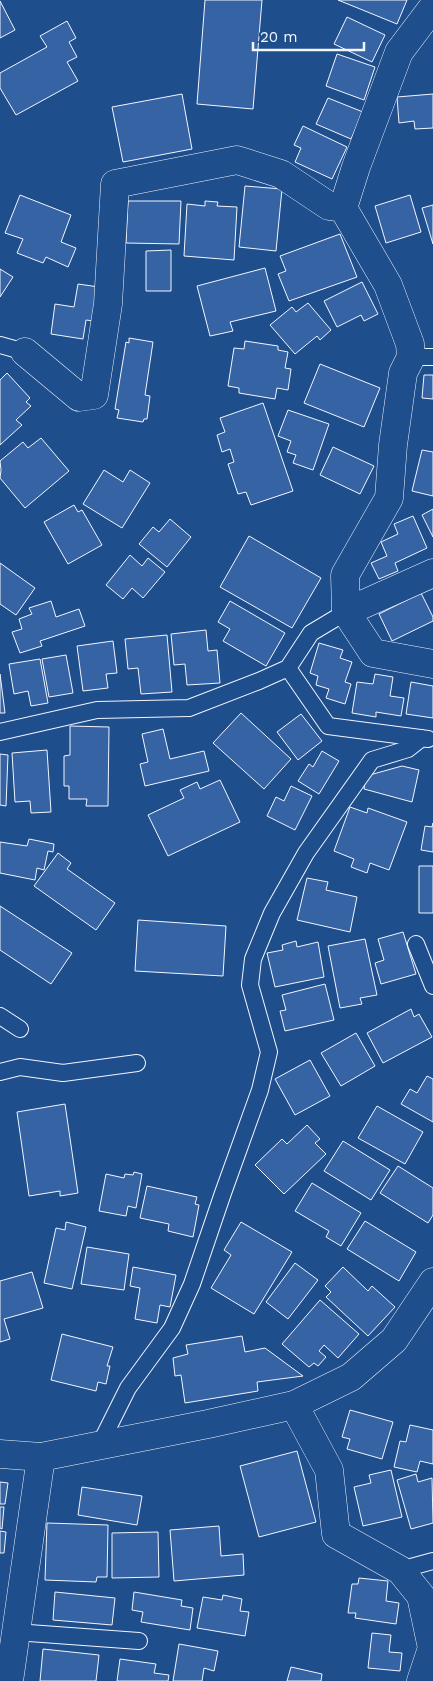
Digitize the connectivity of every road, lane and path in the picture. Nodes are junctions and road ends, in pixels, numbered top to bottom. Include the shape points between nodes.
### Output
1 (433, 7) edge
2 (343, 208) junction
3 (12, 348) edge
4 (422, 357) edge
5 (433, 573) edge
6 (346, 612) junction
7 (433, 664) edge
8 (288, 668) junction
9 (0, 732) edge
10 (427, 739) edge
11 (416, 944) dead end
12 (433, 986) edge
13 (0, 1016) edge
14 (20, 1029) dead end
15 (137, 1063) dead end
16 (0, 1072) edge
17 (433, 1282) edge
18 (294, 1405) junction
19 (99, 1446) junction
20 (0, 1454) edge
21 (40, 1457) junction
22 (433, 1561) edge
23 (400, 1570) junction
24 (15, 1632) junction
25 (140, 1641) dead end
26 (8, 1681) edge
27 (422, 1681) edge

1 - 2 street via 399,52
2 - 3 street via 330,206 281,174 237,160 116,184 108,304 94,395 79,397
2 - 4 street via 388,285 410,344
4 - 6 street via 403,372 389,498 344,575
5 - 6 street
6 - 7 street via 373,653
6 - 8 lane via 311,633
8 - 9 lane via 189,708 97,710
8 - 10 lane via 328,726
10 - 19 lane via 408,749 372,760 306,853 272,913 253,959 250,985 268,1052 260,1090 192,1284 172,1328 128,1388
11 - 12 lane
13 - 14 lane
15 - 16 lane via 63,1073 20,1067
17 - 18 street via 394,1340 351,1377
18 - 19 street
18 - 23 street via 329,1470 336,1534
19 - 21 street
20 - 21 street
21 - 24 street
22 - 23 lane
23 - 27 street via 421,1596 432,1648
24 - 25 lane
24 - 26 street

